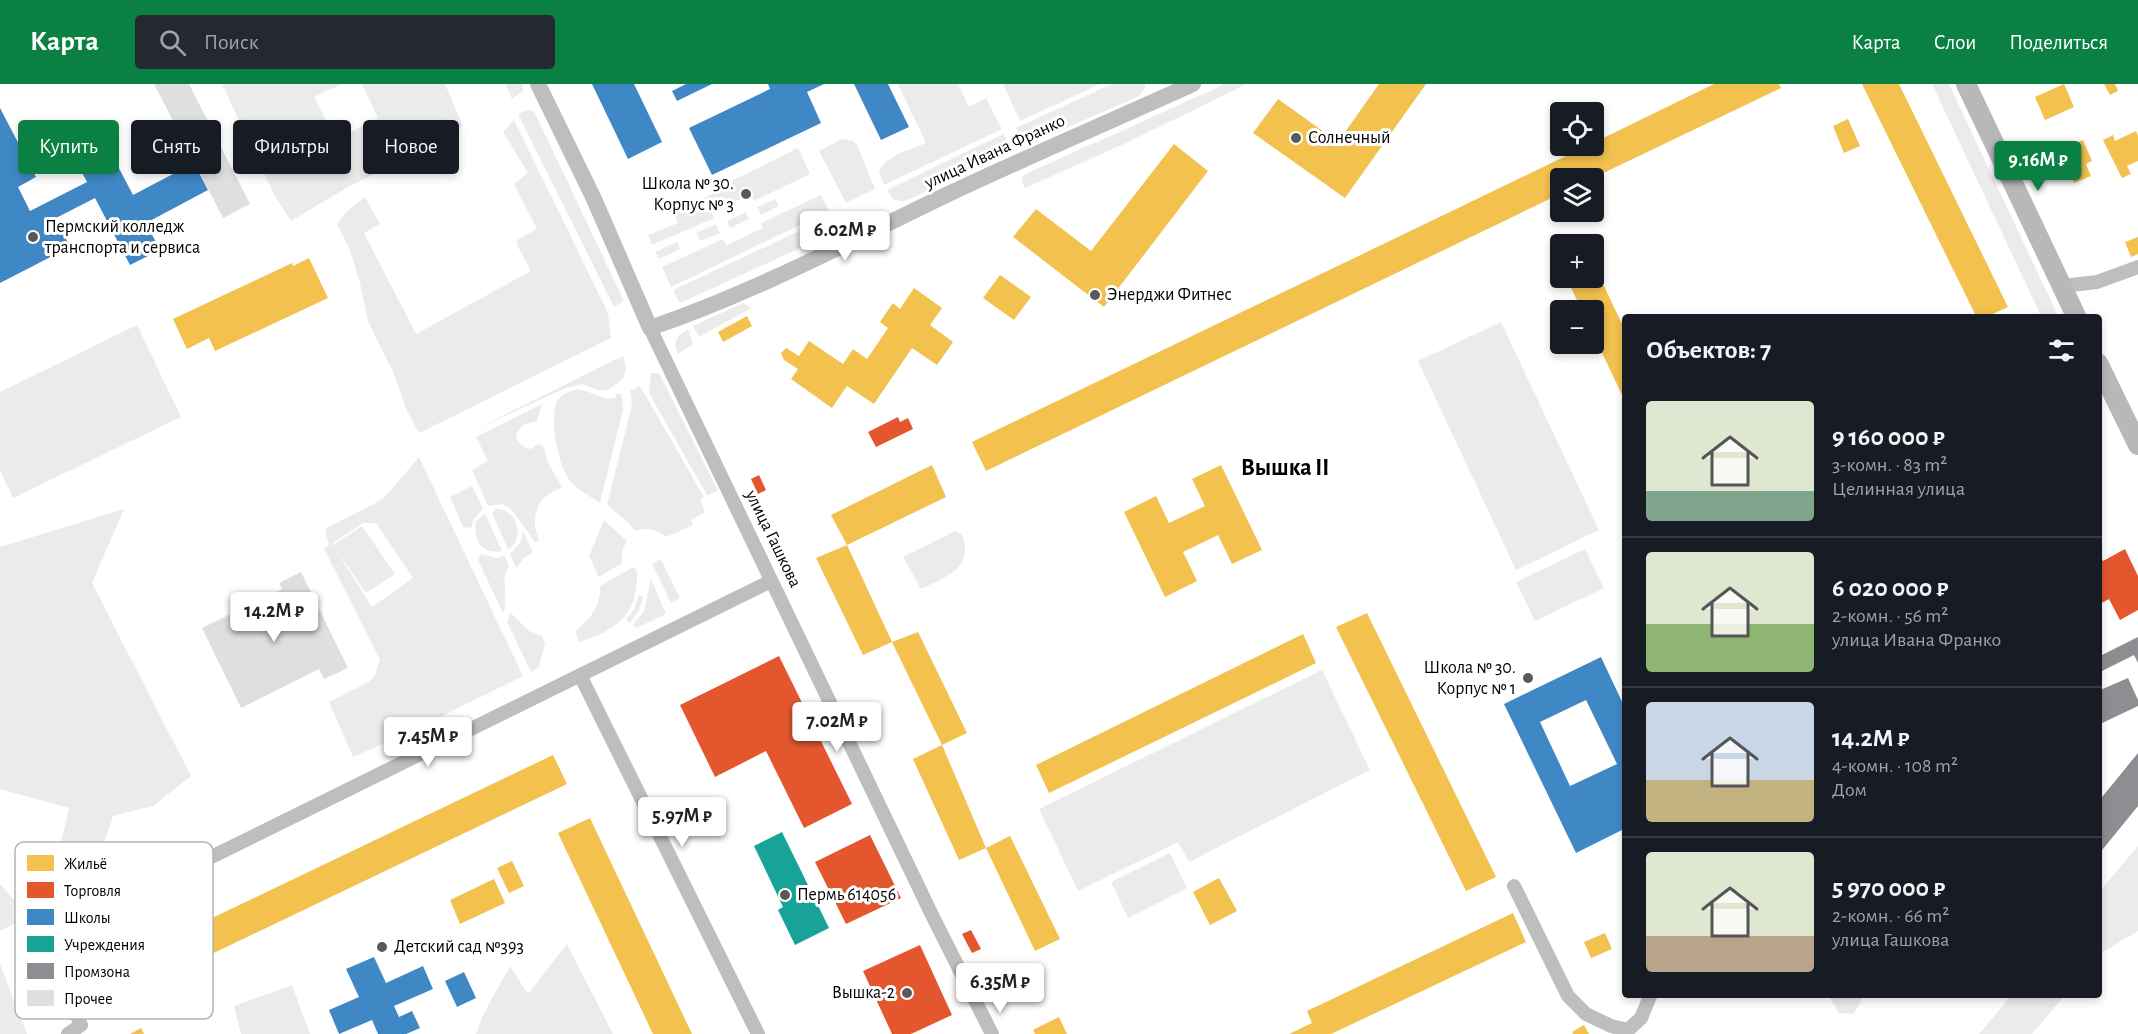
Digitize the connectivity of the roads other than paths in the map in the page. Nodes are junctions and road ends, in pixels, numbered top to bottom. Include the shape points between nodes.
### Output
1 (538, 84) edge
2 (1193, 84) edge
3 (1966, 84) edge
4 (2138, 267) edge
5 (2062, 286) junction
6 (2075, 314) edge
7 (650, 328) junction
8 (2102, 370) edge
9 (2138, 445) edge
10 (771, 581) junction
11 (580, 675) junction
12 (213, 856) edge
13 (1515, 886) dead end
14 (1649, 998) edge
15 (78, 1019) edge
16 (68, 1034) edge
17 (758, 1034) edge
18 (992, 1034) edge

1 - 7 street, улица Гашкова
2 - 7 street, улица Ивана Франко via 777,276
3 - 5 main road
4 - 5 street via 2097,282
5 - 6 main road
7 - 10 street, улица Гашкова
8 - 9 main road
10 - 11 street
10 - 18 street, улица Гашкова
11 - 12 street
11 - 17 street
13 - 14 street via 1568,996 1586,1014 1628,1030 1641,1018
15 - 16 street via 81,1025

